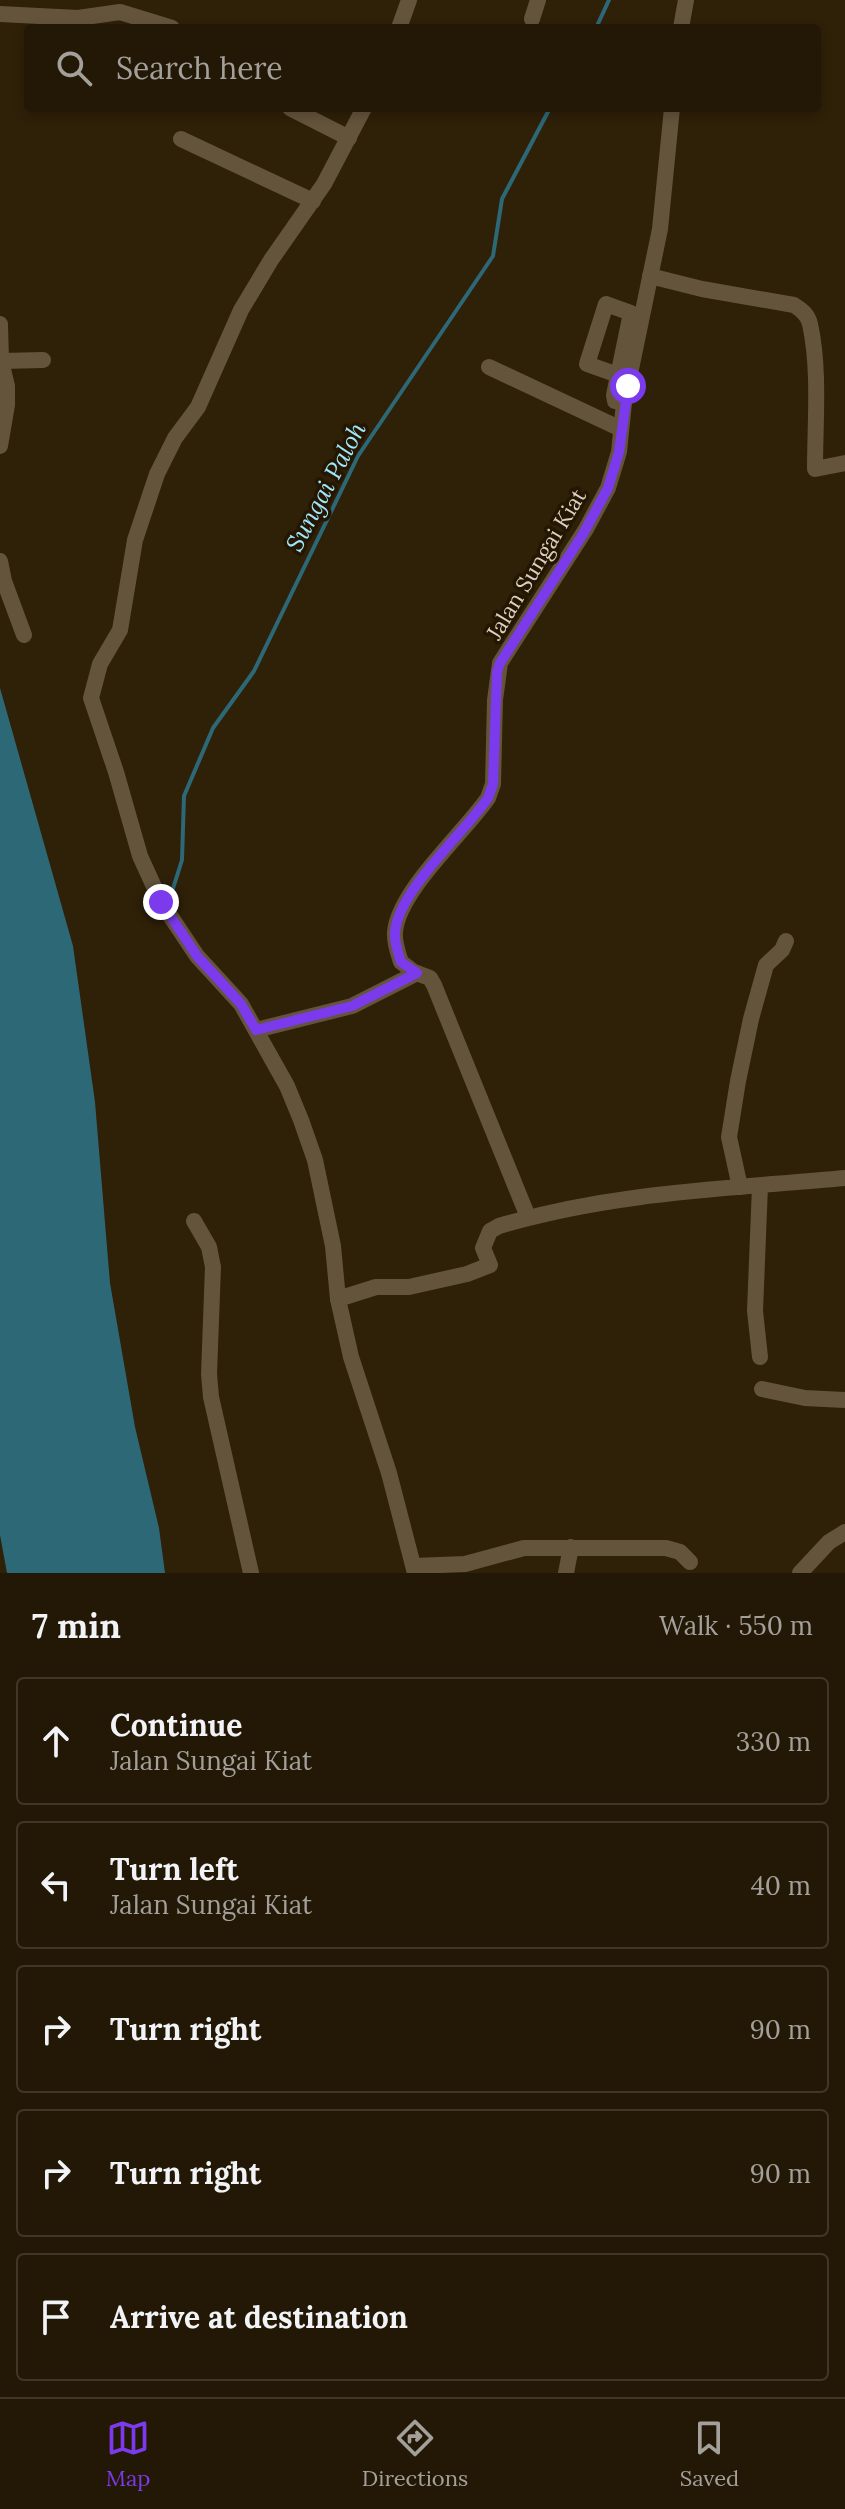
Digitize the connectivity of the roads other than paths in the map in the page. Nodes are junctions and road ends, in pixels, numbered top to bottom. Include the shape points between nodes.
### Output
1 (409, 0) edge
2 (538, 0) edge
3 (686, 0) edge
4 (0, 14) edge
5 (532, 19) dead end
6 (159, 24) edge
7 (400, 24) edge
8 (682, 24) edge
9 (298, 112) edge
10 (362, 112) edge
11 (672, 112) edge
12 (349, 138) junction
13 (181, 139) dead end
14 (313, 201) junction
15 (650, 276) junction
16 (0, 324) edge
17 (43, 360) dead end
18 (1, 361) edge
19 (489, 367) dead end
20 (618, 375) dead end
21 (624, 403) junction
22 (621, 429) junction
23 (0, 446) edge
24 (845, 463) edge
25 (0, 561) edge
26 (24, 635) dead end
27 (786, 941) dead end
28 (417, 973) junction
29 (256, 1030) junction
30 (845, 1178) edge
31 (760, 1186) junction
32 (740, 1187) junction
33 (528, 1217) junction
34 (194, 1221) dead end
35 (338, 1299) junction
36 (760, 1357) dead end
37 (762, 1389) dead end
38 (845, 1400) edge
39 (845, 1532) edge
40 (571, 1547) junction
41 (690, 1562) dead end
42 (414, 1570) edge
43 (251, 1573) edge
44 (566, 1573) edge
45 (800, 1573) edge

1 - 7 street
2 - 5 street
3 - 8 street
4 - 6 street via 78,18 120,12
9 - 12 street
10 - 12 street
11 - 15 street, Jalan Sungai Kiat
12 - 14 street
13 - 14 street
14 - 29 street via 241,310 198,407 157,474 135,540 120,630 100,664 91,698 140,856 161,902
15 - 21 street, Jalan Sungai Kiat
15 - 24 street via 794,305 804,312 810,322 815,371 815,469
16 - 18 street
17 - 18 street
18 - 23 street via 7,405
19 - 22 street
20 - 21 street via 614,398
21 - 22 street, Jalan Sungai Kiat
22 - 28 street, Jalan Sungai Kiat via 608,488 500,663 488,798 419,882 397,918 395,941 401,962
25 - 26 street
27 - 32 street via 766,965 738,1081 729,1137
28 - 29 street via 352,1006
28 - 33 street, Jalan Sungai Kiat via 434,985
29 - 35 street via 287,1086 315,1160
30 - 31 street
31 - 32 street
31 - 36 street via 755,1311
32 - 33 street via 630,1197
33 - 35 street via 490,1231 483,1248 490,1265 438,1281 376,1287
34 - 43 street via 212,1256 211,1397
35 - 42 street
37 - 38 street
39 - 45 street
40 - 41 street via 666,1548
40 - 42 street via 524,1548 465,1564
40 - 44 street

